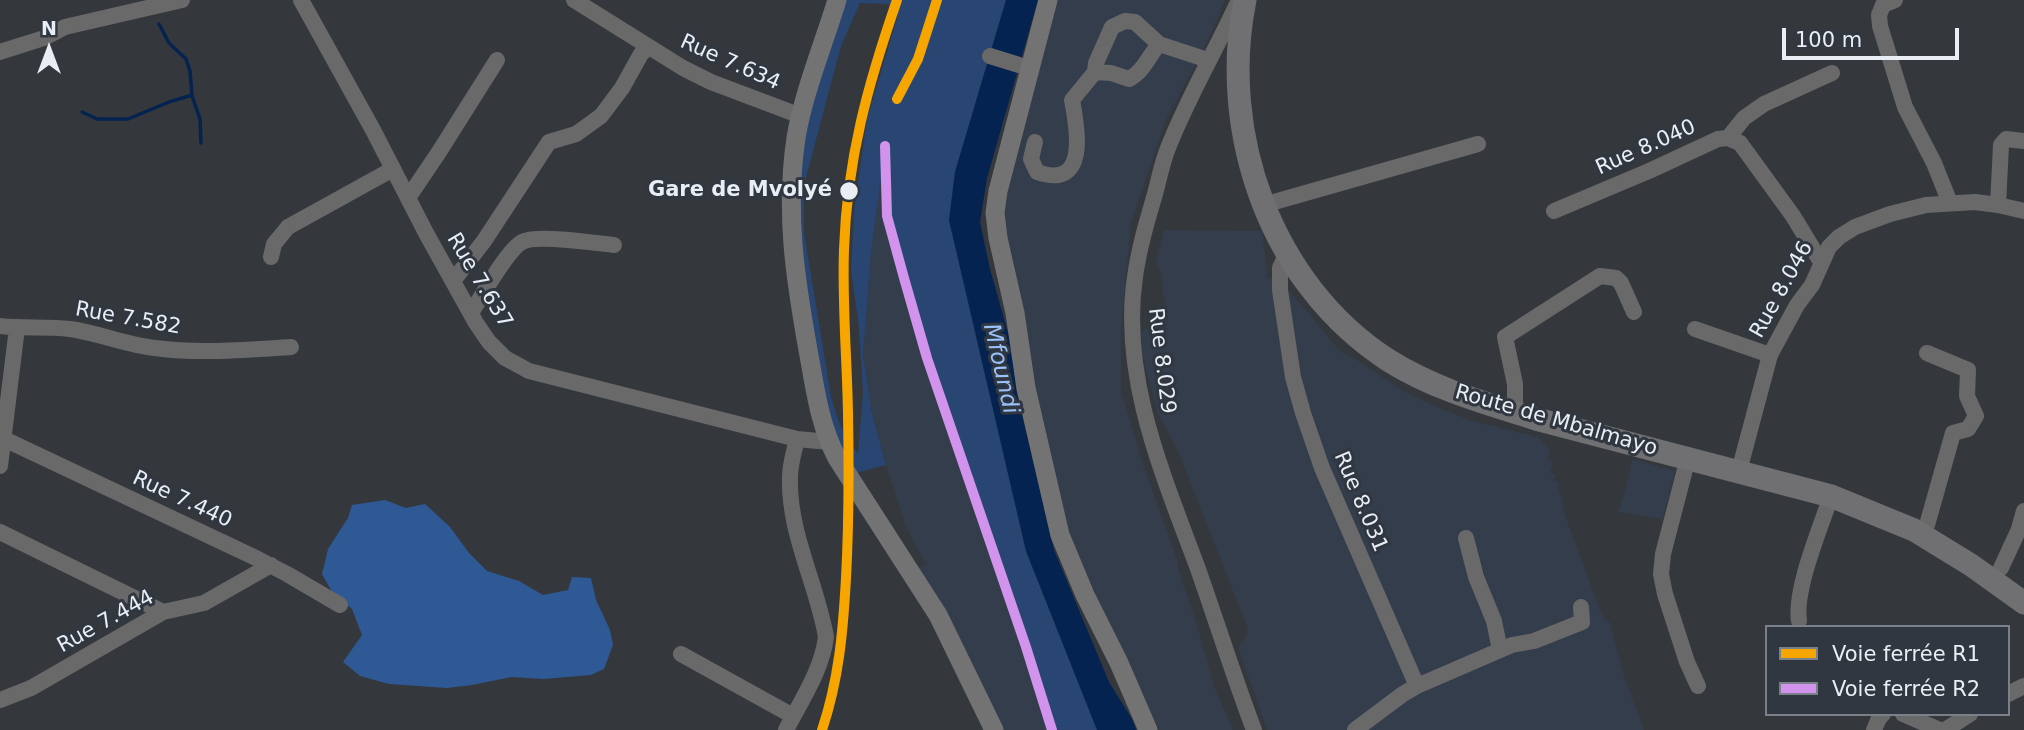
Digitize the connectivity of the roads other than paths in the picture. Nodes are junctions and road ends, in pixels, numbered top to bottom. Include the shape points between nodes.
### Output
1 (182, 0) edge
2 (301, 0) edge
3 (574, 0) edge
4 (837, 0) edge
5 (1048, 0) edge
6 (1239, 0) edge
7 (1247, 0) edge
8 (1895, 0) edge
9 (1159, 44) junction
10 (649, 47) junction
11 (0, 51) edge
12 (990, 56) dead end
13 (497, 60) dead end
14 (1208, 60) junction
15 (1019, 65) dead end
16 (1095, 72) junction
17 (1832, 74) dead end
18 (801, 116) junction
19 (1728, 138) junction
20 (2024, 141) edge
21 (1035, 142) dead end
22 (1478, 144) dead end
23 (393, 169) junction
24 (408, 198) junction
25 (1274, 202) junction
26 (1950, 202) junction
27 (1998, 205) junction
28 (1554, 211) dead end
29 (2024, 211) edge
30 (614, 245) dead end
31 (1287, 253) junction
32 (271, 257) dead end
33 (1821, 262) junction
34 (453, 281) junction
35 (1634, 312) dead end
36 (471, 313) junction
37 (8, 327) edge
38 (1695, 329) dead end
39 (291, 347) dead end
40 (1927, 353) dead end
41 (1770, 355) junction
42 (1515, 402) junction
43 (4, 439) junction
44 (797, 439) junction
45 (833, 450) junction
46 (1688, 458) junction
47 (0, 466) edge
48 (1740, 467) junction
49 (1831, 496) junction
50 (2024, 511) edge
51 (1927, 525) junction
52 (0, 532) edge
53 (1466, 538) dead end
54 (271, 565) junction
55 (2001, 568) junction
56 (2024, 586) edge
57 (2024, 603) edge
58 (340, 605) dead end
59 (1581, 607) dead end
60 (163, 612) junction
61 (1799, 621) dead end
62 (1500, 650) junction
63 (681, 654) dead end
64 (1417, 686) junction
65 (1698, 686) dead end
66 (0, 700) edge
67 (1908, 716) edge
68 (1967, 716) edge
69 (789, 723) edge
70 (993, 730) edge
71 (1148, 730) edge
72 (1254, 730) edge
73 (1356, 730) edge
74 (1943, 730) edge

1 - 11 street via 65,27
2 - 23 street, Rue 7.637
3 - 10 street, Rue 7.634
4 - 18 main road
5 - 71 main road via 998,191 998,238 1060,535
6 - 14 street, Rue 8.029
7 - 25 highway via 1254,132
7 - 31 highway, Route de Mbalmayo via 1238,66 1243,138 1259,192
8 - 26 street via 1882,5 1880,26 1905,107
9 - 14 street
9 - 16 street via 1140,74 1129,79
9 - 16 street via 1135,22 1125,21 1112,27
10 - 18 street, Rue 7.634 via 711,82
10 - 34 street via 601,116 576,134 549,142
12 - 15 street
13 - 24 street
14 - 72 street, Rue 8.029 via 1167,149 1140,246 1131,315 1152,439
16 - 21 street via 1072,100 1077,133 1070,171 1062,176 1037,172 1031,159
17 - 19 street via 1765,104 1744,118
18 - 45 main road via 791,206 793,259 818,404
19 - 28 street, Rue 8.040
19 - 33 street, Rue 8.040 via 1740,143
20 - 27 street via 2006,139 2001,145
22 - 25 street
23 - 24 street, Rue 7.637
23 - 32 street via 288,227 274,244
24 - 34 street, Rue 7.637
25 - 42 highway via 1301,256 1371,334 1452,381
26 - 27 street, Rue 8.046
26 - 33 street, Rue 8.046 via 1890,214 1855,227 1829,247
27 - 29 street, Rue 8.046
30 - 36 street via 521,242
31 - 46 highway, Route de Mbalmayo via 1341,321 1413,374 1536,419
31 - 64 street, Rue 8.031 via 1280,268 1280,290 1303,413 1332,492
33 - 41 street, Rue 8.046
34 - 36 street, Rue 7.637
35 - 42 street via 1621,283 1600,276 1504,337
36 - 44 street, Rue 7.637 via 489,342 529,372
37 - 39 street, Rue 7.582 via 70,329 185,351
37 - 43 street
38 - 41 street
40 - 51 street via 1968,370 1967,396 1976,416 1968,429 1953,433
41 - 48 street, Rue 8.046
42 - 48 highway
43 - 47 street
43 - 54 street, Rue 7.440
44 - 45 street, Rue 7.637
44 - 69 street via 790,494 827,638
45 - 70 main road via 938,615
46 - 48 highway, Route de Mbalmayo
46 - 65 street via 1661,574
48 - 49 highway, Route de Mbalmayo
48 - 51 highway via 1825,485
49 - 57 highway, Route de Mbalmayo via 1914,530
49 - 61 street via 1802,585
50 - 55 street
51 - 55 highway
52 - 60 street
53 - 62 street
54 - 58 street, Rue 7.440
54 - 60 street, Rue 7.444 via 204,603
55 - 56 highway
59 - 62 street via 1582,621
60 - 66 street, Rue 7.444 via 30,688
62 - 64 street
63 - 69 street
64 - 73 street
67 - 74 street
68 - 74 street

